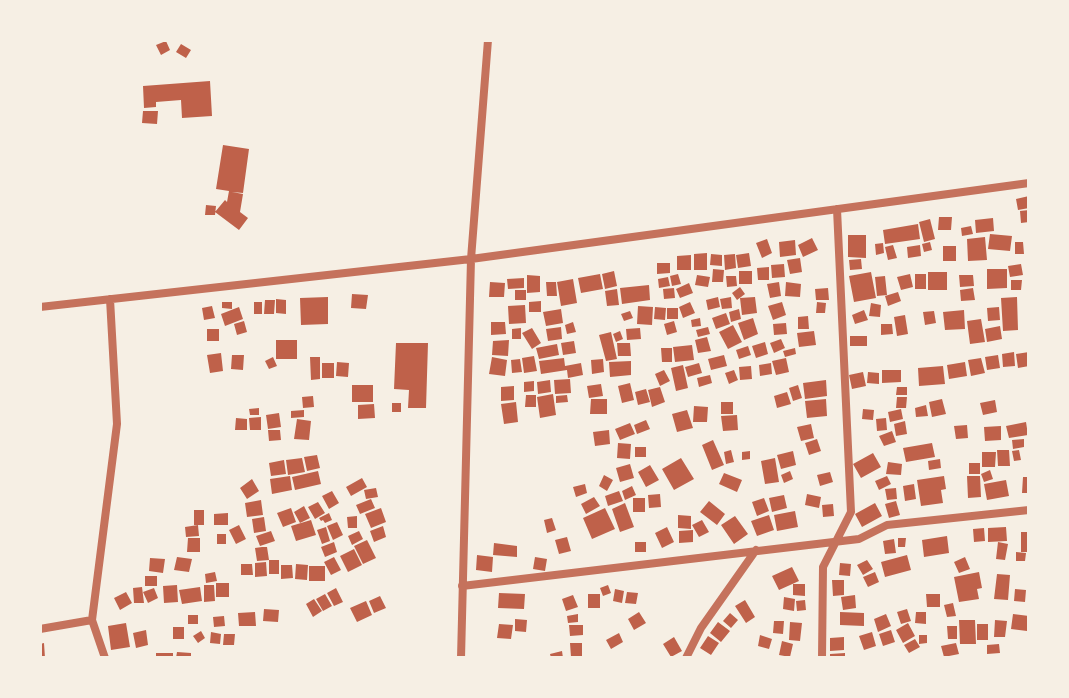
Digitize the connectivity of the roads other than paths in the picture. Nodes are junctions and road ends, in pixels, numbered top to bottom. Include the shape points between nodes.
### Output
1 (488, 40) edge
2 (1029, 183) edge
3 (837, 209) junction
4 (471, 259) junction
5 (110, 299) junction
6 (40, 307) edge
7 (1029, 510) edge
8 (836, 541) junction
9 (756, 550) junction
10 (462, 586) junction
11 (92, 620) junction
12 (40, 629) edge
13 (105, 658) edge
14 (461, 658) edge
15 (686, 658) edge
16 (822, 658) edge

1 - 4 street
2 - 3 street
3 - 4 street
3 - 8 street via 851,512
4 - 5 street
4 - 10 street
5 - 6 street
5 - 11 street via 117,424
7 - 8 street via 887,525 859,539
8 - 9 street
8 - 16 street via 823,567
9 - 10 street
9 - 15 street
10 - 14 street
11 - 12 street
11 - 13 street

